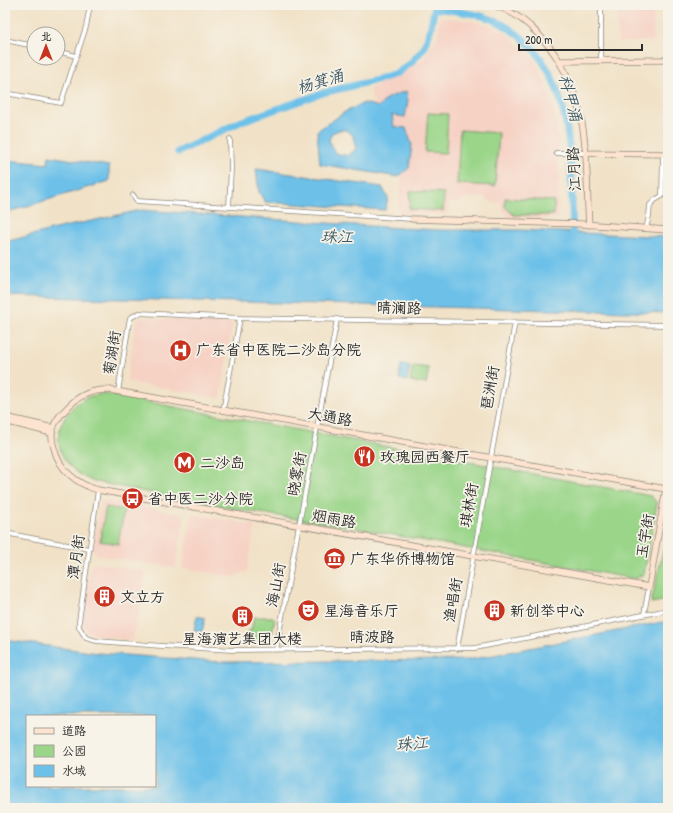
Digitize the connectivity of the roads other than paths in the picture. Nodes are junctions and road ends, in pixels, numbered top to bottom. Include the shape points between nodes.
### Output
1 (90, 5) edge
2 (495, 5) edge
3 (601, 5) edge
4 (5, 40) edge
5 (26, 44) edge
6 (66, 54) edge
7 (76, 56) junction
8 (668, 60) edge
9 (559, 61) junction
10 (601, 61) junction
11 (5, 93) edge
12 (230, 140) dead end
13 (586, 152) junction
14 (556, 153) dead end
15 (666, 154) edge
16 (133, 195) dead end
17 (229, 207) junction
18 (412, 219) joint
19 (589, 225) junction
20 (646, 229) junction
21 (668, 230) edge
22 (130, 318) joint
23 (240, 318) junction
24 (337, 319) junction
25 (515, 322) junction
26 (668, 325) edge
27 (118, 392) junction
28 (222, 411) junction
29 (5, 417) edge
30 (5, 421) edge
31 (317, 427) junction
32 (52, 431) junction
33 (490, 458) junction
34 (668, 479) edge
35 (667, 489) edge
36 (98, 490) junction
37 (300, 525) junction
38 (5, 533) edge
39 (90, 549) junction
40 (472, 556) junction
41 (648, 587) junction
42 (668, 610) edge
43 (644, 614) junction
44 (79, 627) joint
45 (457, 649) junction
46 (276, 650) junction

1 - 7 street
2 - 9 main road, 江月路 via 526,22 544,40
3 - 10 street
4 - 5 street
6 - 7 street
7 - 11 street via 61,103
8 - 10 main road
9 - 10 main road
9 - 13 main road, 江月路 via 578,109
12 - 17 street
13 - 14 street
13 - 15 main road
13 - 19 main road, 江月路
15 - 20 street via 662,196 650,204
16 - 17 street via 137,201
17 - 18 street
18 - 19 main road
19 - 20 main road
20 - 21 main road
22 - 23 street, 晴澜路 via 139,313
22 - 27 street, 菊湖街
23 - 24 street, 晴澜路
23 - 28 street
24 - 25 street, 晴澜路
24 - 31 street, 晓雾街
25 - 26 street, 晴澜路
25 - 33 street, 琶洲街
27 - 28 main road, 大通路
27 - 32 main road, 大通路 via 102,390 80,397 62,413
28 - 31 main road, 大通路
29 - 32 main road
30 - 32 main road
31 - 33 main road, 大通路
31 - 37 street, 晓雾街
32 - 36 main road, 烟雨路 via 55,452 62,468 86,486
33 - 35 main road, 大通路
33 - 40 street, 琪林街
34 - 35 street
35 - 41 main road, 玉宇街
36 - 37 main road, 烟雨路
36 - 39 street, 潭月街
37 - 40 main road, 烟雨路
37 - 46 street, 海山街
38 - 39 street
39 - 44 street, 潭月街
40 - 41 main road, 烟雨路
40 - 45 street, 渔唱街
41 - 43 street
42 - 43 street, 晴波路
43 - 45 street, 晴波路 via 475,648
44 - 46 street, 晴波路 via 86,638 97,641 233,650
45 - 46 street, 晴波路

